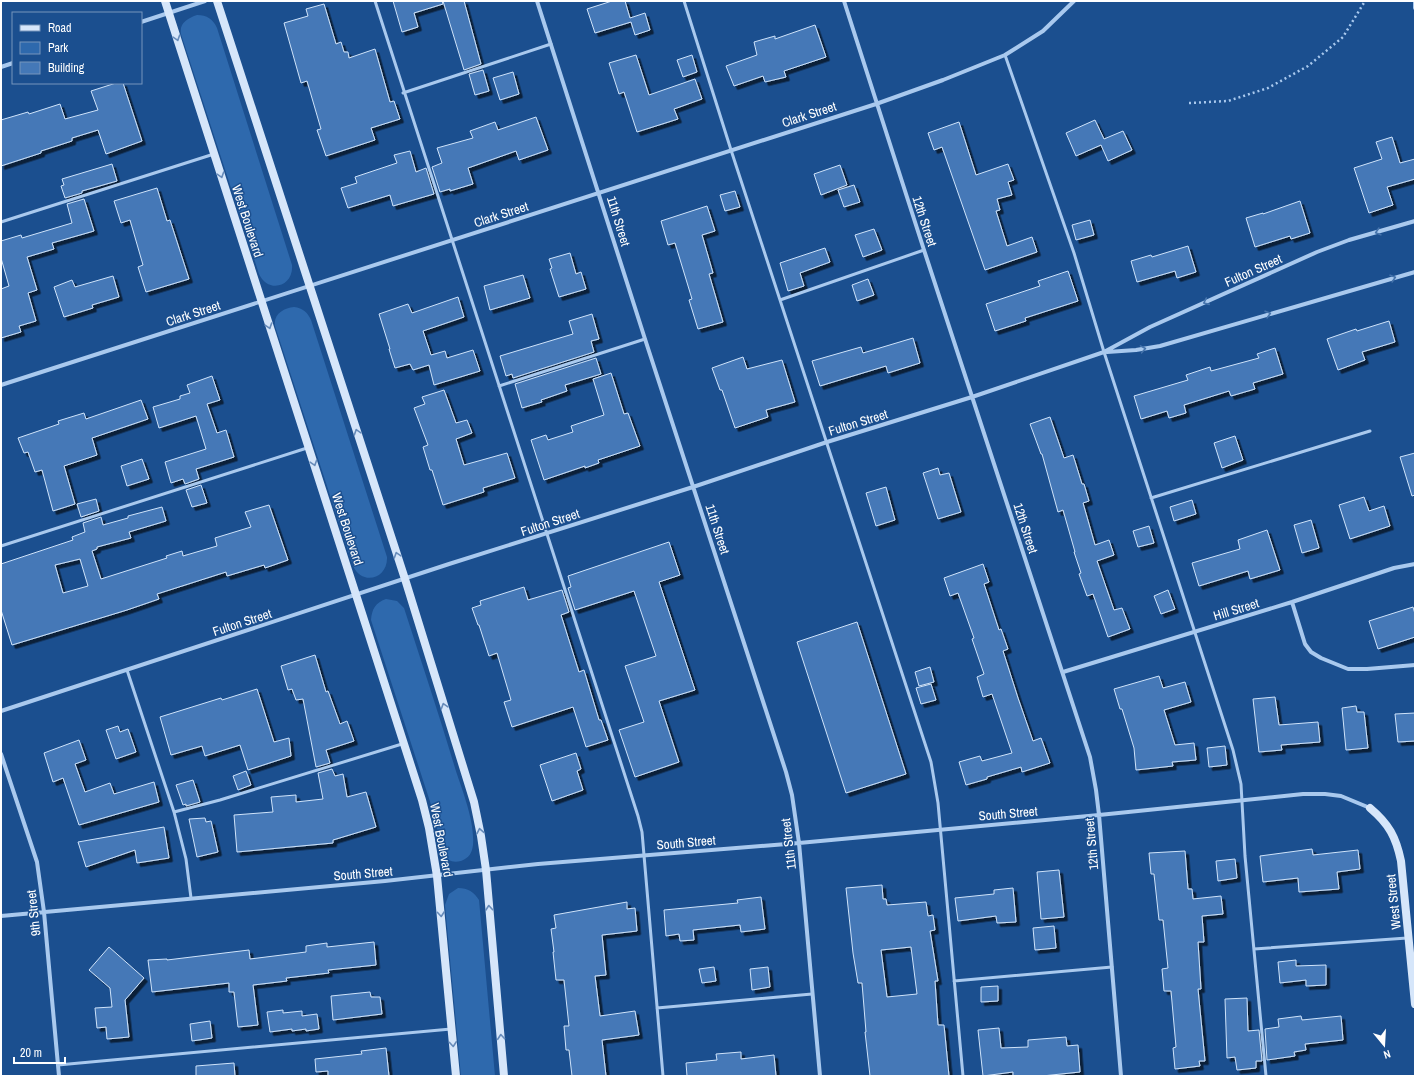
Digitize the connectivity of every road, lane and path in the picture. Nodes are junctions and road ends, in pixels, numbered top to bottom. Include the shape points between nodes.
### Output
1 (165, 1) edge
2 (205, 1) edge
3 (217, 1) edge
4 (375, 1) edge
5 (537, 1) edge
6 (685, 1) edge
7 (844, 1) edge
8 (1074, 1) edge
9 (1365, 1) edge
10 (1415, 2) edge
11 (1415, 8) edge
12 (169, 14) junction
13 (142, 22) edge
14 (551, 44) junction
15 (1004, 55) junction
16 (12, 63) edge
17 (1, 67) edge
18 (403, 93) junction
19 (1189, 103) dead end
20 (876, 104) junction
21 (731, 150) junction
22 (214, 154) junction
23 (599, 193) junction
24 (1415, 221) edge
25 (1, 222) edge
26 (452, 240) junction
27 (924, 250) junction
28 (1415, 272) edge
29 (309, 286) junction
30 (780, 300) junction
31 (261, 301) junction
32 (645, 339) junction
33 (1104, 352) junction
34 (1, 385) edge
35 (499, 386) junction
36 (972, 397) junction
37 (1370, 431) dead end
38 (827, 442) junction
39 (309, 448) junction
40 (693, 487) junction
41 (1151, 498) junction
42 (547, 533) junction
43 (1, 546) edge
44 (1415, 564) edge
45 (405, 579) junction
46 (357, 595) junction
47 (1292, 602) junction
48 (1194, 632) junction
49 (1415, 665) edge
50 (127, 670) junction
51 (1063, 672) junction
52 (1, 711) edge
53 (404, 743) junction
54 (1, 754) edge
55 (1242, 801) junction
56 (1370, 808) joint
57 (174, 812) junction
58 (1099, 815) junction
59 (940, 829) junction
60 (799, 842) junction
61 (644, 855) junction
62 (486, 870) junction
63 (437, 876) junction
64 (192, 898) junction
65 (44, 912) junction
66 (1, 916) edge
67 (1408, 938) junction
68 (1254, 949) junction
69 (1112, 967) junction
70 (954, 981) junction
71 (812, 994) junction
72 (1415, 1004) edge
73 (657, 1008) junction
74 (452, 1029) junction
75 (58, 1065) junction
76 (59, 1076) edge
77 (456, 1076) edge
78 (504, 1076) edge
79 (663, 1076) edge
80 (820, 1076) edge
81 (962, 1076) edge
82 (1121, 1076) edge
83 (1266, 1076) edge

1 - 12 street, West Boulevard
2 - 12 street
3 - 29 street
4 - 18 lane
5 - 14 street, 11th Street
6 - 21 lane
7 - 20 street, 12th Street
8 - 15 street, Clark Street via 1043,31
9 - 19 path via 1343,37 1308,66 1268,88 1228,101
10 - 11 street
12 - 13 street
12 -> 22 street, West Boulevard
14 - 18 lane
14 - 23 street, 11th Street
15 - 20 street, Clark Street
15 - 33 lane via 1074,253
16 - 17 street
18 - 26 lane
20 - 21 street, Clark Street
20 - 27 street, 12th Street
21 - 23 street, Clark Street
21 - 30 lane
22 - 25 lane
22 -> 31 street, West Boulevard
23 - 26 street, Clark Street
23 - 32 street, 11th Street
24 -> 33 street, Fulton Street via 1317,252 1150,326
26 - 29 street, Clark Street
26 - 35 lane
27 - 30 lane
27 - 36 street, 12th Street
33 -> 28 street, Fulton Street via 1160,346
29 - 31 street, Clark Street
45 -> 29 street
30 - 38 lane
31 - 34 street, Clark Street
31 -> 39 street, West Boulevard
32 - 35 lane
32 - 40 street, 11th Street
33 - 36 street, Fulton Street
33 - 41 lane
35 - 42 lane
36 - 38 street, Fulton Street
36 - 51 street, 12th Street
37 - 41 lane
38 - 40 street, Fulton Street
38 - 59 lane via 931,762
39 - 43 lane
39 -> 46 street, West Boulevard
40 - 42 street, Fulton Street
40 - 60 street, 11th Street via 786,772
41 - 48 lane
42 - 45 street, Fulton Street
42 - 61 lane via 638,816
44 - 47 street, Hill Street via 1394,568
45 - 46 street, Fulton Street
62 -> 45 street via 474,802
46 - 50 street, Fulton Street
46 - 53 street, West Boulevard
47 - 48 street, Hill Street
47 - 49 street via 1305,644 1311,652 1321,658 1348,669
48 - 51 street, Hill Street
48 - 55 lane via 1233,750 1239,772
50 - 52 street, Fulton Street
50 - 57 lane
51 - 58 street, 12th Street via 1090,757
53 - 57 lane
53 - 63 street, West Boulevard via 430,828
54 - 65 street, 9th Street via 37,862
55 - 56 street, South Street via 1303,794 1334,795
55 - 58 street, South Street
55 - 68 lane
56 - 67 street, West Street via 1387,825 1396,842 1401,861
57 - 64 lane via 186,859
58 - 59 street, South Street
58 - 69 street, 12th Street
59 - 60 street, South Street
59 - 70 lane
60 - 61 street, South Street
60 - 71 street, 11th Street
61 - 62 street, South Street
61 - 73 lane
62 - 63 street, South Street
78 -> 62 street
63 - 64 street, South Street
63 -> 74 street, West Boulevard
64 - 65 street, South Street
65 - 66 street, South Street
65 - 75 street, 9th Street
67 - 68 lane
67 - 72 street, West Street
68 - 83 lane
69 - 70 lane
69 - 82 street, 12th Street
70 - 81 lane
71 - 73 lane
71 - 80 street, 11th Street
73 - 79 lane
74 - 75 lane
74 -> 77 street, West Boulevard
75 - 76 street, 9th Street

